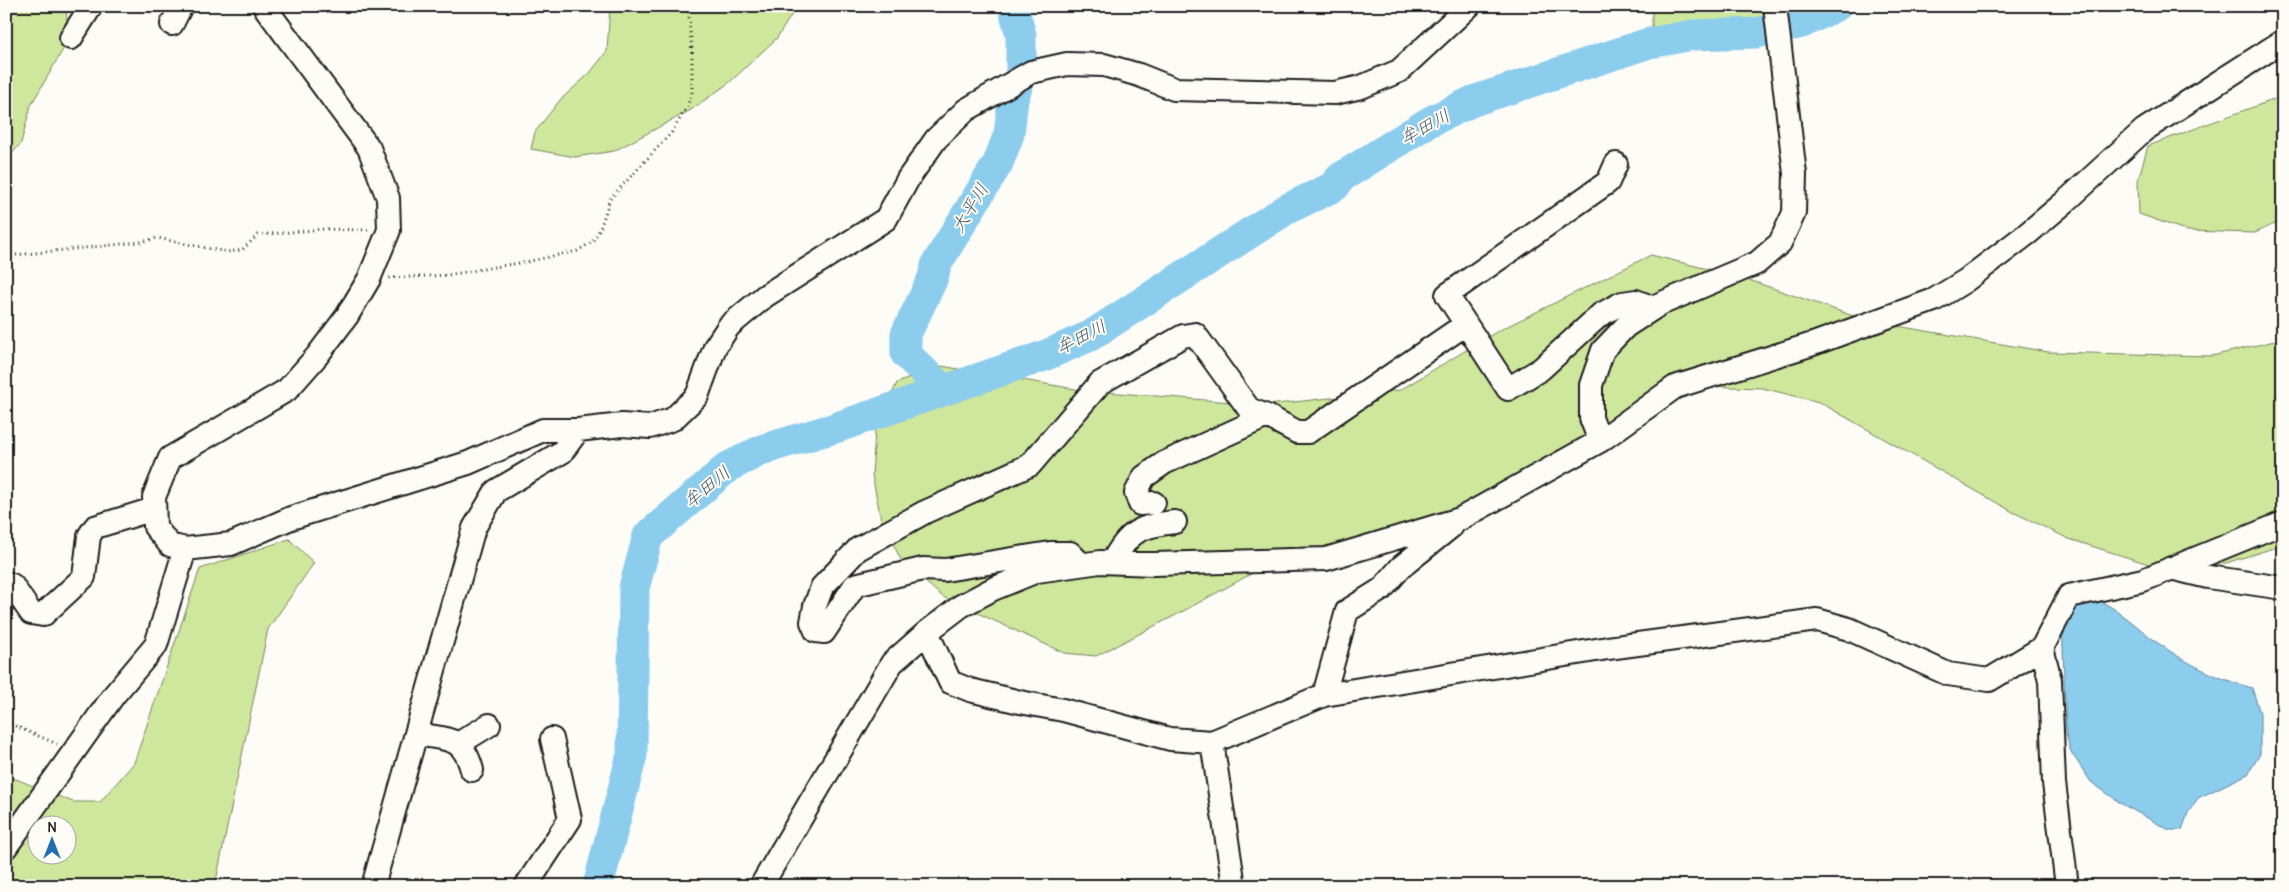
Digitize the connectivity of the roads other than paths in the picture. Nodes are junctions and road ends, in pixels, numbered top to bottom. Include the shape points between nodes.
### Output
1 (91, 6) edge
2 (264, 6) edge
3 (1470, 6) edge
4 (1775, 6) edge
5 (71, 38) dead end
6 (2283, 41) edge
7 (1616, 164) dead end
8 (1654, 308) junction
9 (1466, 324) junction
10 (1267, 416) junction
11 (578, 430) junction
12 (1600, 441) junction
13 (1154, 503) dead end
14 (154, 510) junction
15 (1460, 519) junction
16 (1175, 522) dead end
17 (2283, 523) edge
18 (185, 550) junction
19 (1112, 562) junction
20 (1081, 565) junction
21 (2171, 568) junction
22 (6, 583) edge
23 (2283, 588) edge
24 (926, 632) junction
25 (2042, 648) junction
26 (1324, 694) junction
27 (489, 725) dead end
28 (416, 734) junction
29 (552, 739) dead end
30 (1212, 742) junction
31 (458, 744) junction
32 (472, 770) dead end
33 (6, 847) edge
34 (373, 886) edge
35 (526, 886) edge
36 (761, 886) edge
37 (1234, 886) edge
38 (2067, 886) edge

1 - 5 street
2 - 14 street via 369,148 388,198 389,230 369,279 317,356 288,390 170,458 154,497
3 - 11 street via 1398,70 1368,84 1335,93 1174,90 1104,65 1067,64 1030,72 966,110 936,139 908,179 886,219 765,296 729,326 715,347 697,396 673,419 650,428 622,425
4 - 8 street via 1796,174 1794,213 1780,243 1757,264
6 - 12 street via 2144,130 2027,234 1934,300 1813,344 1675,387
7 - 9 street via 1608,182 1447,295
8 - 9 street via 1636,300 1622,303 1600,315 1541,369 1508,389
8 - 12 street via 1626,326 1603,350 1591,385 1591,418
9 - 10 street via 1308,432 1297,432
10 - 13 street via 1164,463 1144,477 1136,493 1140,504
10 - 20 street via 1249,409 1195,334 1183,336 1100,382 1030,465 925,512 858,550 822,586 812,622 816,631 824,632 855,585 915,570 945,570 1050,553 1070,553
11 - 18 street via 543,430 468,463 291,518 231,544
11 - 28 street via 562,452 496,491 474,528
12 - 15 street
14 - 18 street via 155,527 170,545
14 - 22 street via 95,527 90,536 84,577 43,614 31,613 12,585
15 - 19 street via 1326,559 1154,564
15 - 26 street via 1402,567 1382,589 1348,611
16 - 19 street via 1140,529 1125,540
17 - 21 street
18 - 33 street via 156,646 134,669
19 - 20 street
20 - 24 street via 1037,571 992,589 961,606
21 - 23 street via 2208,578
21 - 25 street via 2143,580 2070,596
24 - 30 street via 950,682 978,692 1063,710 1170,739
24 - 36 street via 892,663
25 - 26 street via 1989,680 1948,674 1849,629 1817,620 1608,648
25 - 38 street via 2050,680 2054,783
26 - 30 street
27 - 31 street
28 - 31 street
28 - 34 street
29 - 35 street via 570,819
30 - 37 street
31 - 32 street via 468,753

